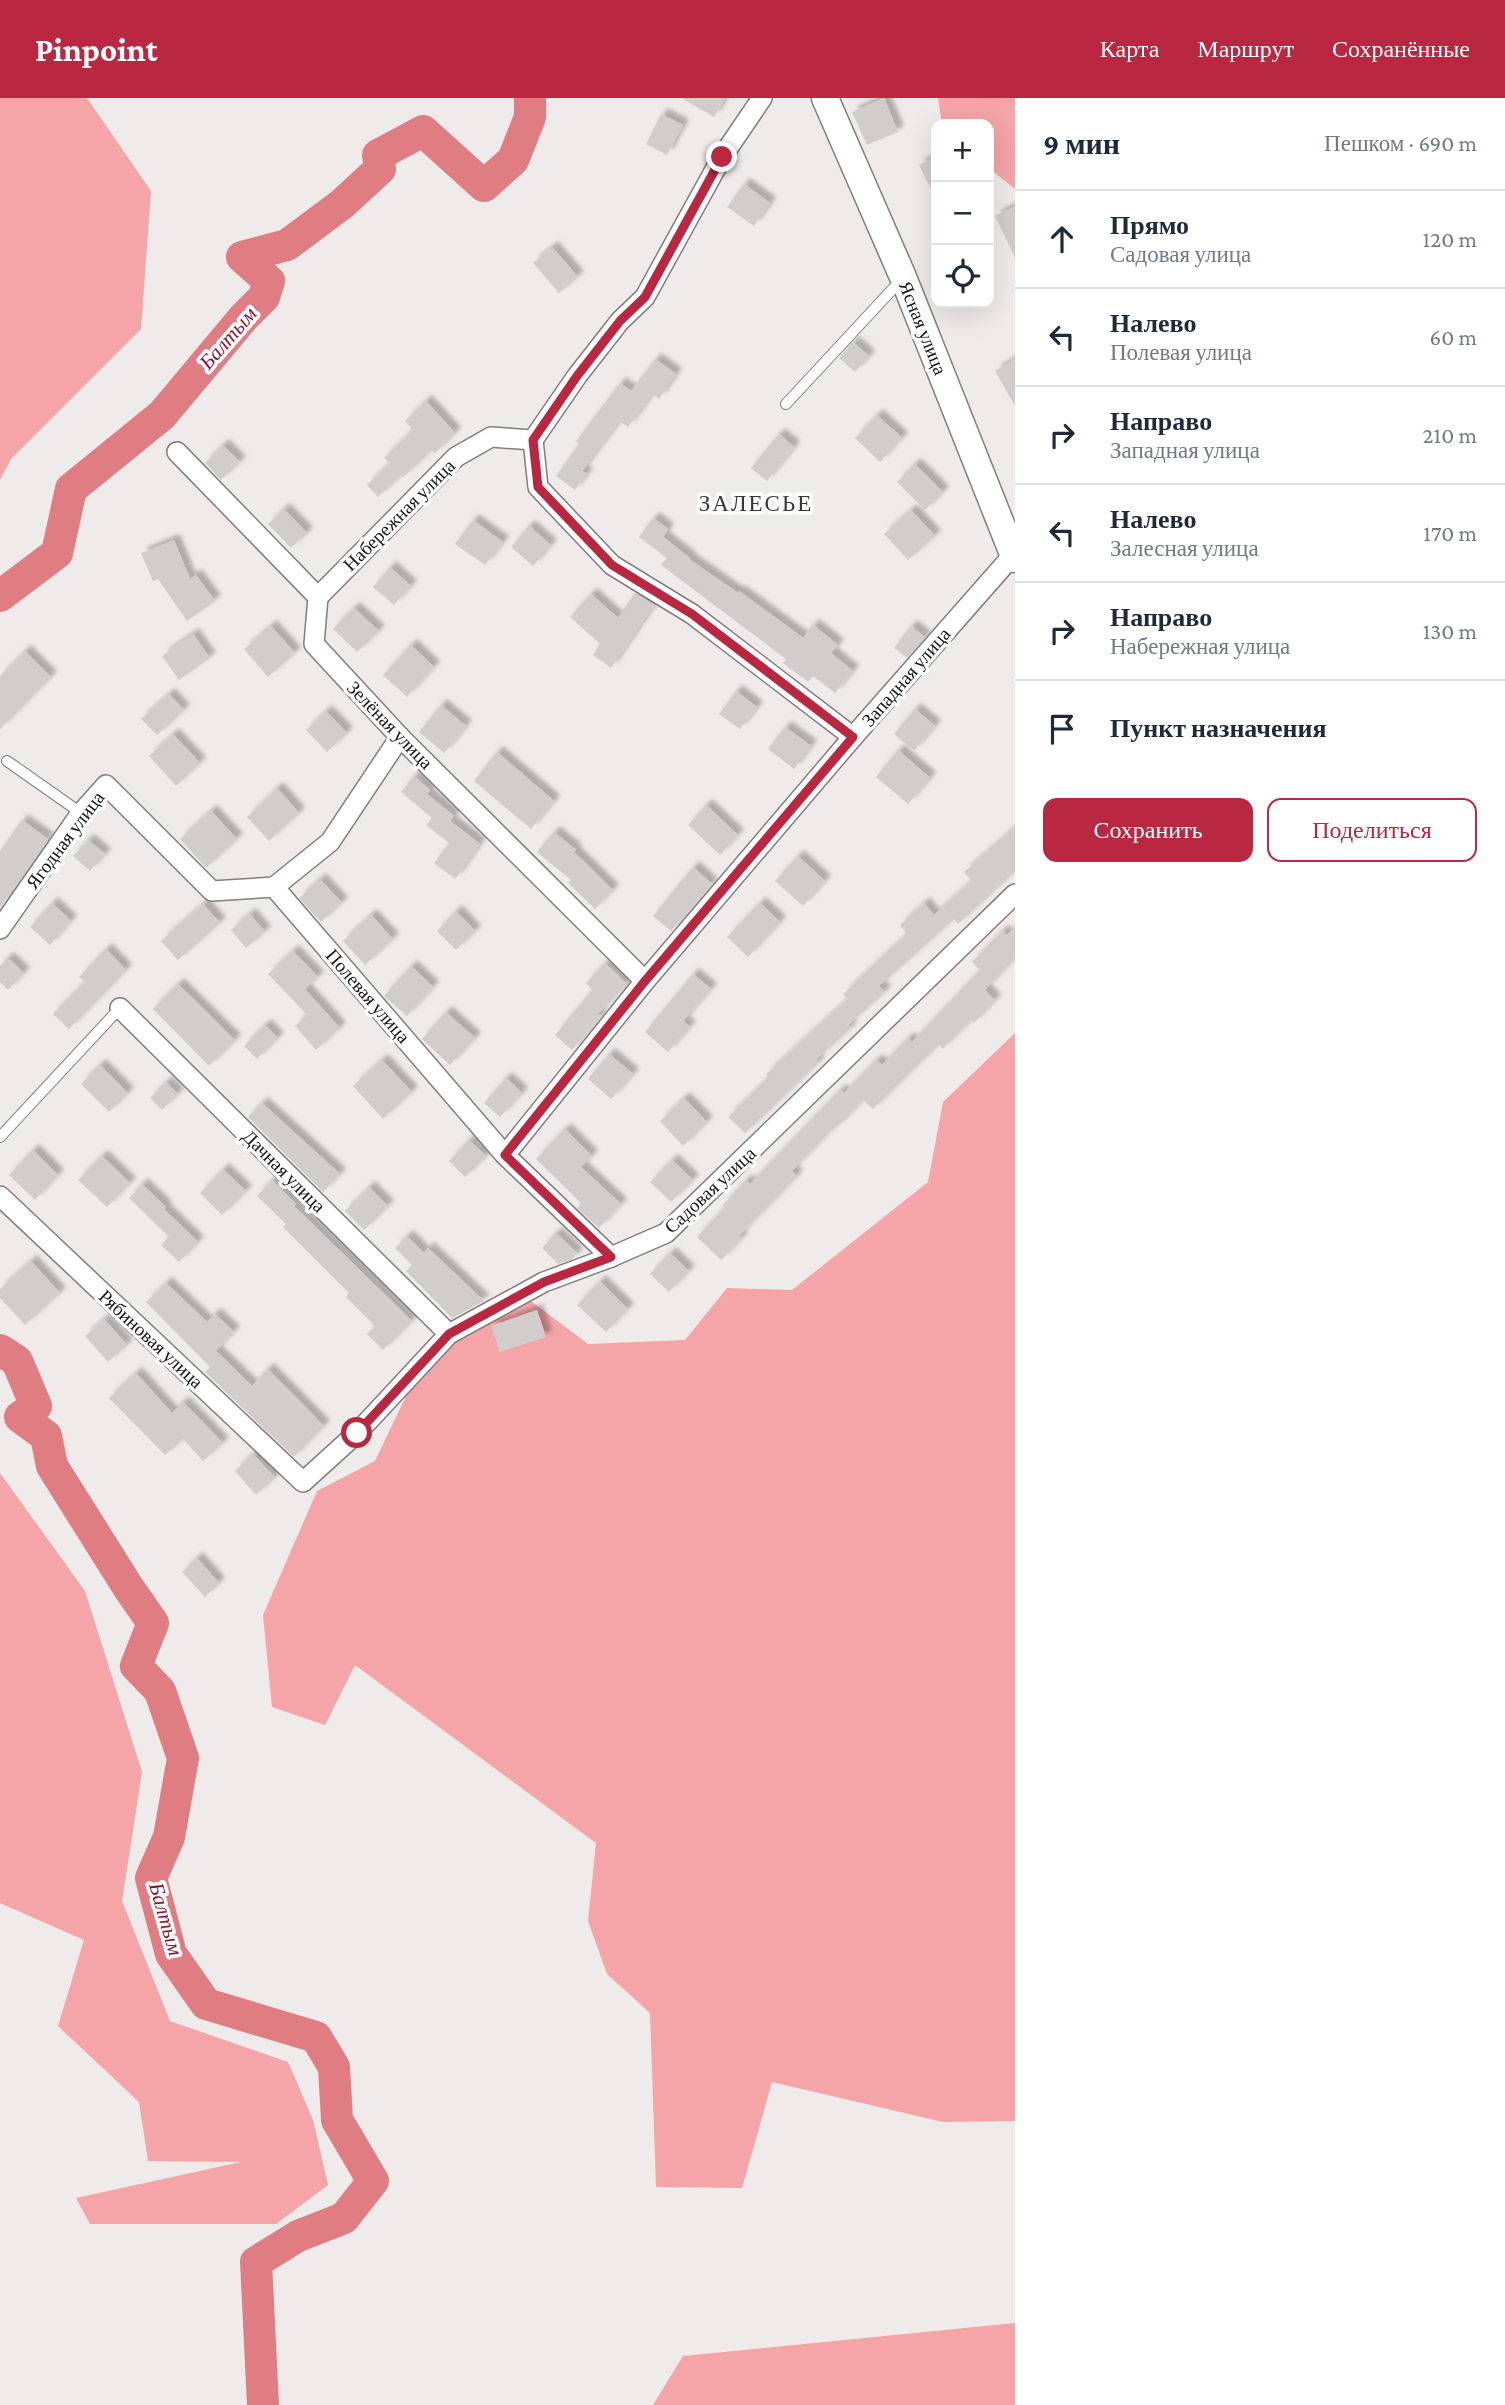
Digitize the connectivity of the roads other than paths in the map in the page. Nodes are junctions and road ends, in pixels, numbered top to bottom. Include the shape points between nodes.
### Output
1 (762, 98) edge
2 (825, 98) edge
3 (903, 277) junction
4 (786, 404) dead end
5 (533, 440) junction
6 (177, 452) dead end
7 (1014, 557) edge
8 (318, 597) junction
9 (400, 737) junction
10 (853, 737) junction
11 (7, 761) dead end
12 (81, 813) junction
13 (274, 887) junction
14 (1015, 894) edge
15 (0, 929) edge
16 (645, 981) junction
17 (120, 1008) joint
18 (0, 1137) edge
19 (505, 1155) junction
20 (0, 1196) edge
21 (611, 1257) junction
22 (449, 1334) junction
23 (303, 1482) joint

1 - 5 street via 722,157 645,297 620,321
2 - 3 main road, Ясная улица
3 - 4 lane
3 - 7 main road, Ясная улица
5 - 8 street, Набережная улица via 491,438 456,457
5 - 10 street via 538,487 612,565 692,614
6 - 8 street
7 - 10 street, Западная улица
8 - 9 street, Зелёная улица via 314,644
9 - 13 street via 330,842
9 - 16 street, Зелёная улица
10 - 16 street, Западная улица
11 - 12 lane
12 - 13 street, Ягодная улица via 106,785 212,891
12 - 15 street, Ягодная улица
13 - 19 street, Полевая улица
14 - 21 street, Садовая улица via 666,1233
16 - 19 street, Западная улица
17 - 18 lane
17 - 22 street, Дачная улица
19 - 21 street, Полевая улица
20 - 23 street, Рябиновая улица
21 - 22 street, Садовая улица via 544,1282
22 - 23 street, Садовая улица via 357,1433

